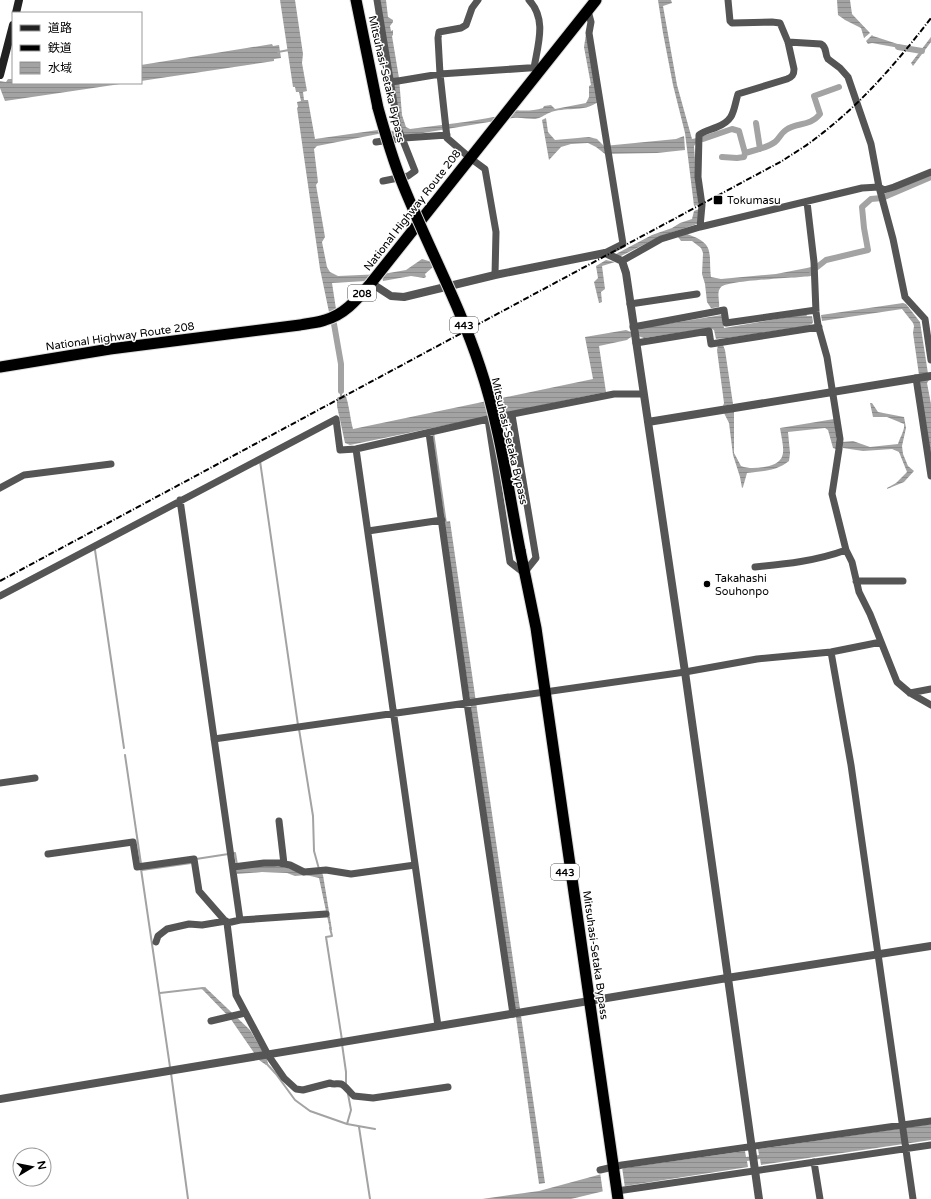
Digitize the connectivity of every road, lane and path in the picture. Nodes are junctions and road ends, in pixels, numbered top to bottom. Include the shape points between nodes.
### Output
1 (19, 0) edge
2 (356, 0) edge
3 (377, 0) edge
4 (478, 0) edge
5 (596, 0) edge
6 (728, 0) edge
7 (531, 1) edge
8 (588, 10) junction
9 (16, 12) edge
10 (12, 29) edge
11 (788, 42) junction
12 (539, 67) junction
13 (0, 73) edge
14 (440, 74) junction
15 (392, 82) junction
16 (447, 135) junction
17 (402, 137) junction
18 (376, 142) dead end
19 (470, 158) junction
20 (931, 172) edge
21 (383, 181) dead end
22 (879, 187) junction
23 (807, 202) junction
24 (700, 227) junction
25 (605, 253) junction
26 (622, 261) junction
27 (495, 275) junction
28 (371, 283) junction
29 (697, 294) dead end
30 (630, 304) junction
31 (816, 310) junction
32 (819, 326) junction
33 (633, 327) junction
34 (635, 340) junction
35 (931, 360) edge
36 (0, 367) edge
37 (931, 376) edge
38 (916, 378) junction
39 (833, 392) junction
40 (644, 394) junction
41 (512, 415) junction
42 (488, 419) junction
43 (648, 422) junction
44 (429, 433) junction
45 (356, 449) junction
46 (111, 464) dead end
47 (931, 476) edge
48 (0, 488) edge
49 (180, 500) junction
50 (442, 520) junction
51 (368, 531) junction
52 (846, 550) junction
53 (755, 567) dead end
54 (524, 573) junction
55 (856, 581) junction
56 (903, 581) dead end
57 (0, 596) edge
58 (881, 642) junction
59 (831, 652) junction
60 (685, 672) junction
61 (931, 689) edge
62 (542, 691) junction
63 (910, 693) junction
64 (467, 703) junction
65 (931, 705) edge
66 (393, 713) junction
67 (214, 739) junction
68 (35, 778) dead end
69 (0, 783) edge
70 (279, 821) dead end
71 (48, 854) dead end
72 (284, 864) junction
73 (415, 865) junction
74 (233, 867) junction
75 (326, 914) dead end
76 (240, 920) junction
77 (226, 922) junction
78 (156, 942) dead end
79 (931, 946) edge
80 (877, 954) junction
81 (727, 978) junction
82 (587, 1002) junction
83 (245, 1013) junction
84 (517, 1013) junction
85 (211, 1021) dead end
86 (438, 1026) junction
87 (268, 1055) junction
88 (448, 1087) dead end
89 (0, 1099) edge
90 (931, 1121) edge
91 (902, 1125) junction
92 (931, 1145) edge
93 (906, 1149) junction
94 (751, 1150) junction
95 (814, 1162) junction
96 (754, 1167) junction
97 (609, 1169) junction
98 (615, 1194) edge
99 (758, 1199) edge
100 (820, 1199) edge
101 (913, 1199) edge

1 - 9 main road
2 - 54 highway, Mitsuhasi-Setaka Bypass / 443, bridge via 378,108 388,143 401,180 459,311 480,368 494,420
3 - 15 street
4 - 14 street via 466,25 439,32
5 - 8 highway, National Highway Route 208 / 208
6 - 11 street via 732,23 780,23
7 - 12 street via 539,17
8 - 12 highway, National Highway Route 208 / 208
8 - 25 street via 591,22 589,33 623,244
10 - 13 main road
11 - 22 street via 824,45 826,57 848,77 870,144
11 - 24 street via 794,69 792,77 738,94 735,111 729,121 699,135 698,177 702,205
12 - 14 street
12 - 19 highway, National Highway Route 208 / 208
14 - 15 street
14 - 16 street
15 - 17 street via 398,128
16 - 17 street
16 - 19 street
17 - 18 street
17 - 21 street via 415,171 408,176
19 - 27 street via 485,170 496,232
19 - 28 highway, National Highway Route 208 / 208
20 - 22 street via 884,190
22 - 23 street via 862,188
22 - 35 street via 905,297 925,319
23 - 24 street
23 - 31 street
24 - 26 street via 661,239
25 - 26 street
25 - 27 street
26 - 30 street
27 - 28 street via 404,297 391,296
28 - 36 highway, National Highway Route 208 / 208 via 353,304 326,320 110,349
29 - 30 street
30 - 33 street
31 - 32 street
31 - 33 street via 726,323 724,310
32 - 34 street via 711,344 708,331
32 - 39 street
33 - 34 street
34 - 40 street
37 - 38 street
38 - 39 street
38 - 47 street
39 - 43 street
39 - 52 street via 840,449 832,494
40 - 41 street via 614,394
40 - 43 street
41 - 42 street
41 - 54 street via 536,558
42 - 44 street
42 - 54 street via 510,562
43 - 60 street
44 - 45 street
44 - 50 street
45 - 49 street via 340,450 336,419
45 - 51 street
46 - 48 street via 24,475
49 - 57 street
49 - 67 street
50 - 51 street
50 - 64 street
51 - 66 street
52 - 53 street via 804,561
52 - 55 street via 852,562
54 - 62 highway, Mitsuhasi-Setaka Bypass / 443
55 - 56 street
55 - 58 street
58 - 59 street
58 - 63 street via 898,682
59 - 60 street via 757,659
59 - 80 street via 851,765
60 - 62 street
60 - 81 street
61 - 63 street
62 - 64 street
62 - 82 highway, Mitsuhasi-Setaka Bypass / 443
63 - 65 street
64 - 66 street
64 - 84 street
66 - 67 street
66 - 73 street
67 - 74 street
68 - 69 street
70 - 72 street
71 - 77 street via 133,842 136,868 194,859 199,891
72 - 73 street via 304,872 326,870 351,874
72 - 74 street via 264,863
73 - 86 street
74 - 76 street
75 - 76 street
76 - 77 street
77 - 78 street via 189,924 167,929 158,936
77 - 83 street via 236,995
79 - 80 street
80 - 81 street
80 - 91 street
81 - 82 street
81 - 94 street
82 - 84 street
82 - 97 highway, Mitsuhasi-Setaka Bypass / 443
83 - 85 street
83 - 87 street
84 - 86 street
86 - 87 street
87 - 88 street via 284,1078 296,1089 303,1090 330,1083 340,1084 354,1096 366,1098
87 - 89 street
90 - 91 street
91 - 93 street
91 - 94 street
92 - 93 street
93 - 95 street
93 - 101 street
94 - 96 street
94 - 97 street
95 - 96 street
95 - 100 street
96 - 98 street
96 - 99 street
97 - 98 highway, Mitsuhasi-Setaka Bypass / 443

